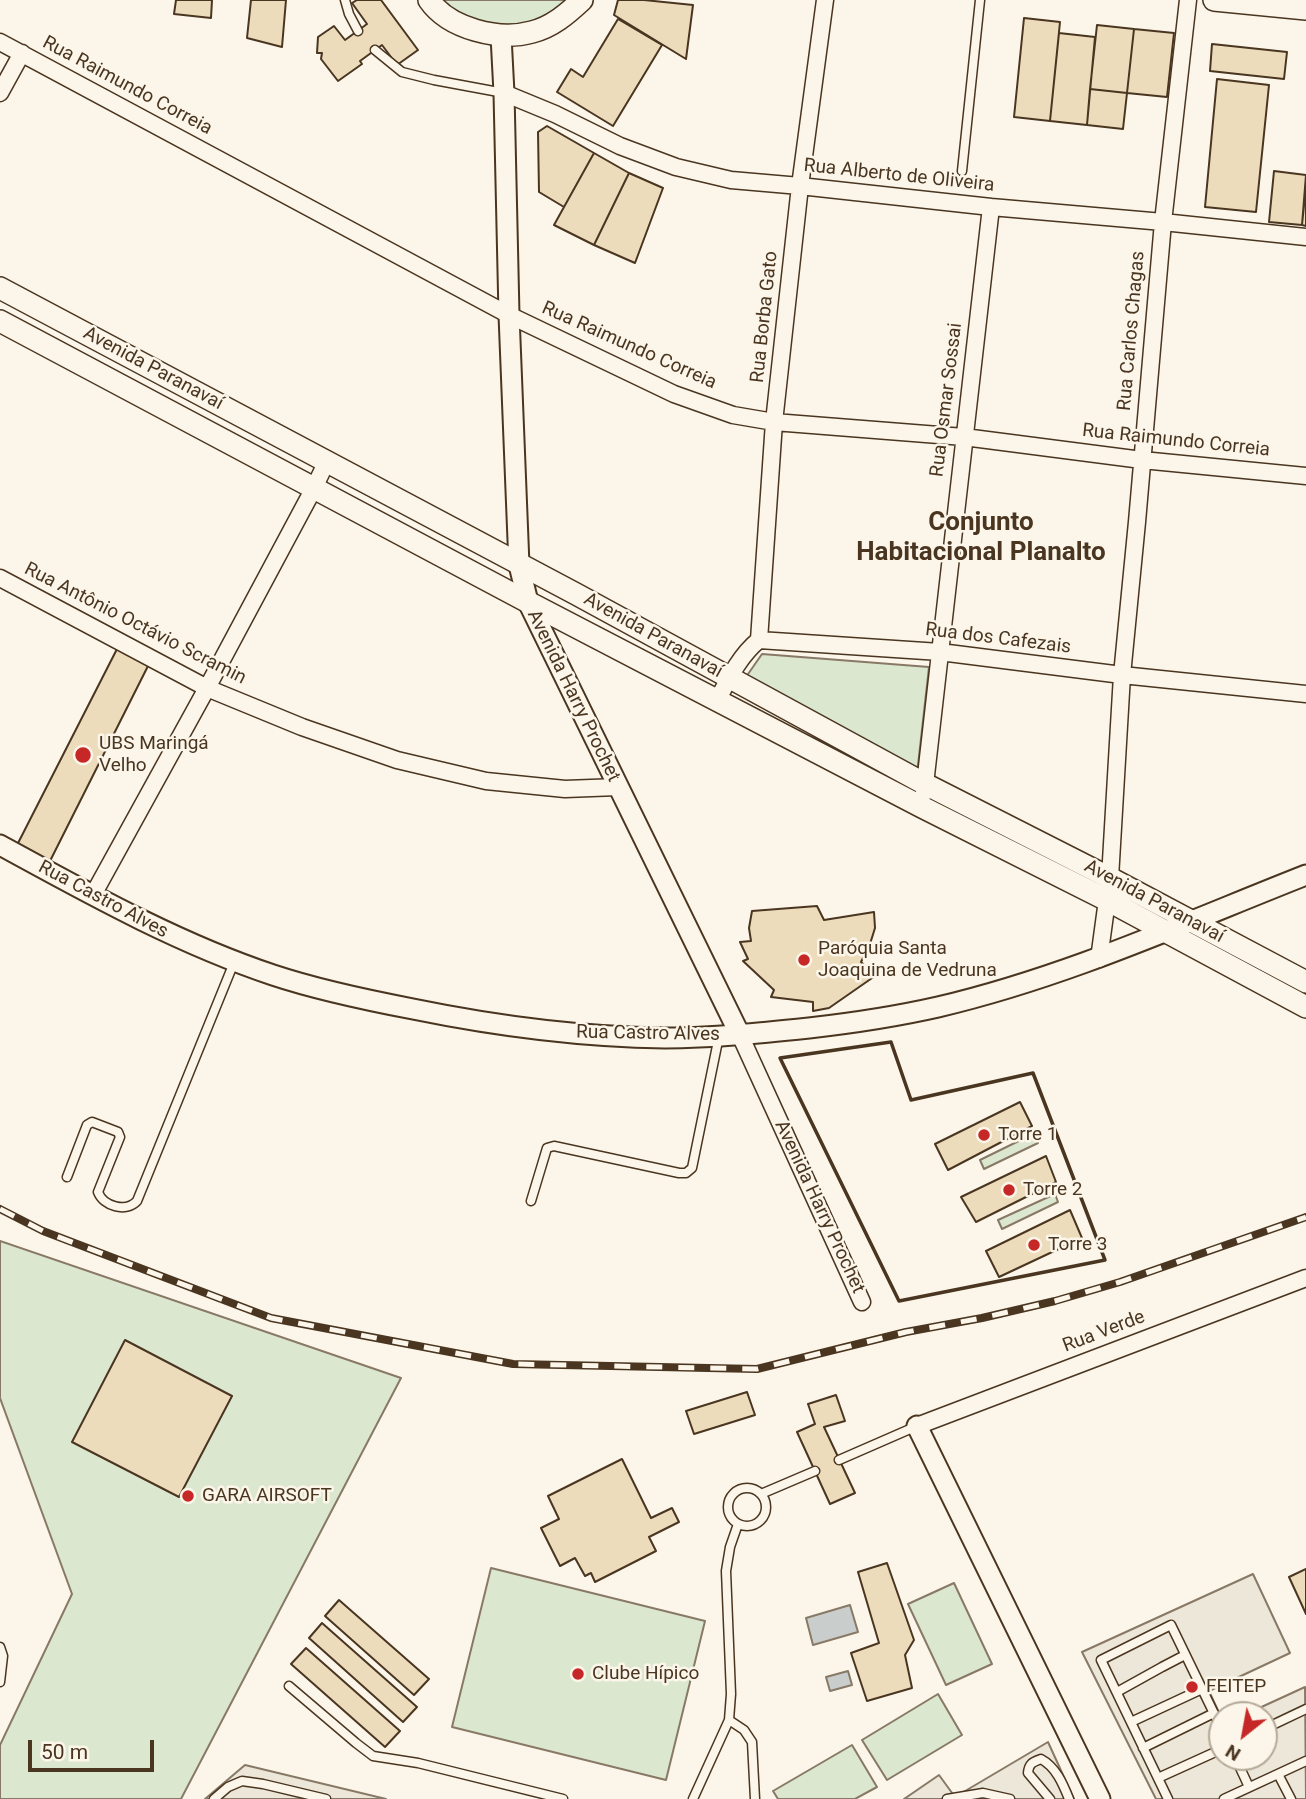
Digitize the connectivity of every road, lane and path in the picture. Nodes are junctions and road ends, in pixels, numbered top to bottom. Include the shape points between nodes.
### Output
1 (345, 0) edge
2 (429, 0) edge
3 (582, 0) edge
4 (825, 0) edge
5 (980, 0) edge
6 (1188, 0) edge
7 (1214, 0) edge
8 (1306, 9) edge
9 (358, 31) dead end
10 (501, 36) junction
11 (0, 42) edge
12 (375, 50) dead end
13 (22, 54) junction
14 (0, 93) edge
15 (504, 93) junction
16 (962, 171) dead end
17 (800, 186) junction
18 (991, 207) junction
19 (1163, 222) junction
20 (1306, 237) edge
21 (0, 288) edge
22 (509, 315) junction
23 (0, 321) edge
24 (774, 422) junction
25 (964, 437) junction
26 (1142, 460) junction
27 (327, 461) junction
28 (1306, 476) edge
29 (314, 488) junction
30 (519, 565) junction
31 (0, 578) edge
32 (528, 602) junction
33 (759, 640) junction
34 (940, 652) junction
35 (1122, 675) junction
36 (729, 678) junction
37 (208, 688) junction
38 (1306, 694) edge
39 (716, 701) junction
40 (925, 784) junction
41 (618, 787) junction
42 (922, 807) junction
43 (0, 845) edge
44 (1306, 875) edge
45 (1110, 877) junction
46 (93, 895) junction
47 (1107, 900) junction
48 (1190, 921) junction
49 (1168, 932) junction
50 (1099, 959) junction
51 (235, 961) junction
52 (1306, 982) edge
53 (1306, 1007) edge
54 (740, 1035) junction
55 (719, 1036) junction
56 (67, 1177) dead end
57 (531, 1201) dead end
58 (1306, 1278) edge
59 (862, 1302) dead end
60 (918, 1426) junction
61 (839, 1460) dead end
62 (815, 1471) dead end
63 (761, 1494) junction
64 (738, 1524) junction
65 (0, 1647) edge
66 (1185, 1655) junction
67 (0, 1682) edge
68 (289, 1686) dead end
69 (1202, 1689) junction
70 (1117, 1692) junction
71 (1208, 1701) edge
72 (1306, 1709) edge
73 (1208, 1716) edge
74 (729, 1720) junction
75 (1131, 1722) junction
76 (1278, 1722) edge
77 (1143, 1748) junction
78 (1208, 1755) edge
79 (1306, 1761) edge
80 (1242, 1771) edge
81 (1278, 1774) junction
82 (1158, 1778) junction
83 (1249, 1787) junction
84 (214, 1799) edge
85 (326, 1799) edge
86 (563, 1799) edge
87 (693, 1799) edge
88 (755, 1799) edge
89 (947, 1799) edge
90 (1010, 1799) edge
91 (1051, 1799) edge
92 (1069, 1799) edge
93 (1100, 1799) edge
94 (1168, 1799) edge
95 (1224, 1799) edge
96 (1291, 1799) edge

1 - 9 lane
2 - 10 main road via 464,27
3 - 10 main road via 561,19 532,32
4 - 17 street, Rua Borba Gato
5 - 16 lane
6 - 19 street, Rua Carlos Chagas
7 - 8 main road
10 - 15 street, Avenida Harry Prochet
11 - 13 street, Rua Raimundo Correia
12 - 15 lane via 402,72
13 - 14 street
13 - 22 street, Rua Raimundo Correia
15 - 17 street, Rua Alberto de Oliveira via 676,167 731,180
15 - 22 street, Avenida Harry Prochet
17 - 18 street, Rua Alberto de Oliveira
17 - 24 street, Rua Borba Gato
18 - 19 street, Rua Alberto de Oliveira
18 - 25 street, Rua Osmar Sossai
19 - 20 street, Rua Alberto de Oliveira
19 - 26 street, Rua Carlos Chagas
21 - 27 main road, Avenida Paranavaí
22 - 24 street, Rua Raimundo Correia via 674,394 733,415
22 - 30 street, Avenida Harry Prochet
23 - 29 main road, Avenida Paranavaí
24 - 25 street, Rua Raimundo Correia
24 - 33 street, Rua Borba Gato
25 - 26 street, Rua Raimundo Correia
25 - 34 street, Rua Osmar Sossai
26 - 28 street, Rua Raimundo Correia
26 - 35 street, Rua Carlos Chagas
27 - 29 street
27 - 30 main road, Avenida Paranavaí
29 - 32 main road, Avenida Paranavaí
29 - 37 street
30 - 32 street, Avenida Harry Prochet
30 - 36 main road, Avenida Paranavaí
31 - 37 street, Rua Antônio Octávio Scramin
32 - 39 main road, Avenida Paranavaí
32 - 41 street, Avenida Harry Prochet
33 - 34 street, Rua dos Cafezais
33 - 36 street
34 - 35 street, Rua dos Cafezais
34 - 40 street, Rua Osmar Sossai
35 - 38 street, Rua dos Cafezais
35 - 45 street, Rua Carlos Chagas
36 - 39 street
36 - 40 main road, Avenida Paranavaí
37 - 41 street, Rua Antônio Octávio Scramin via 397,760 486,781 565,789
37 - 46 street
39 - 42 main road, Avenida Paranavaí
40 - 42 street, Rua Osmar Sossai
40 - 45 main road, Avenida Paranavaí
41 - 54 street, Avenida Harry Prochet
42 - 47 main road, Avenida Paranavaí
43 - 46 street, Rua Castro Alves
44 - 48 street, Rua Castro Alves
45 - 47 street, Rua Carlos Chagas
45 - 48 main road, Avenida Paranavaí
46 - 51 street, Rua Castro Alves via 180,940
47 - 49 main road, Avenida Paranavaí
47 - 50 street, Rua Carlos Chagas
48 - 49 street, Rua Castro Alves
48 - 52 main road, Avenida Paranavaí
49 - 50 street, Rua Castro Alves
49 - 53 main road, Avenida Paranavaí
50 - 54 street, Rua Castro Alves via 1008,989 878,1020
51 - 55 street, Rua Castro Alves via 357,998 528,1029 666,1038
51 - 56 lane via 137,1201 125,1209 100,1197 120,1137 92,1122
54 - 55 street, Rua Castro Alves
54 - 59 street, Avenida Harry Prochet
55 - 57 lane via 692,1168 679,1173 554,1146 547,1148
58 - 60 street, Rua Verde
60 - 61 lane
60 - 93 street
62 - 63 lane
63 - 64 lane via 766,1508 760,1522
63 - 64 lane via 740,1488 729,1498 728,1513
64 - 74 lane via 726,1571 732,1693
65 - 67 lane
66 - 69 lane
66 - 70 lane
66 - 70 lane via 1171,1625 1101,1660
68 - 86 lane via 373,1756
69 - 71 lane
69 - 75 lane
70 - 75 lane
72 - 76 lane
73 - 77 lane
74 - 87 lane
74 - 88 lane via 752,1742
75 - 77 lane
77 - 82 lane
78 - 82 lane
79 - 81 lane
80 - 83 lane
81 - 83 lane
81 - 96 lane
82 - 94 lane
83 - 95 lane
84 - 85 lane via 242,1781
89 - 90 lane via 983,1793
91 - 92 lane via 1028,1773 1032,1762 1048,1762

